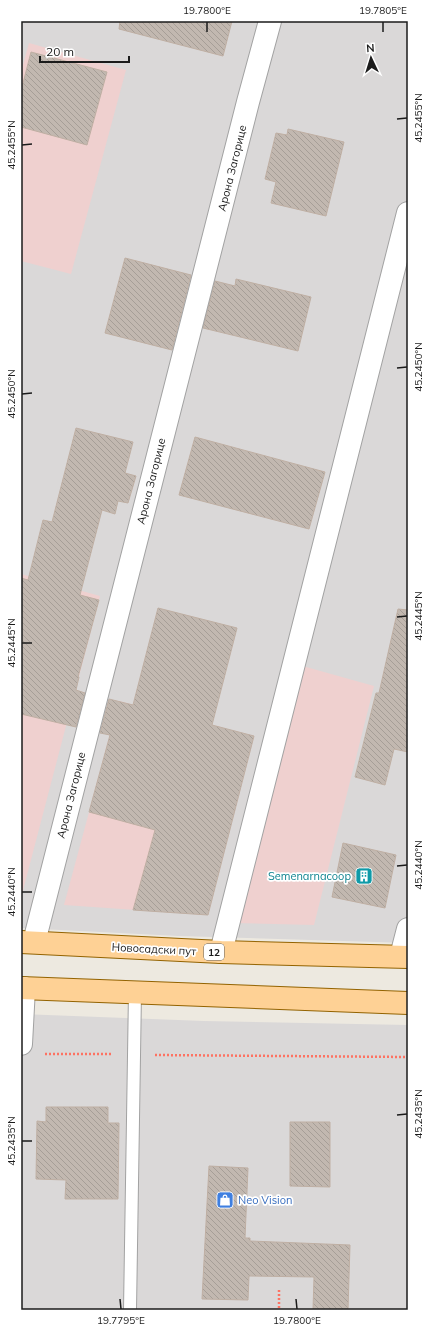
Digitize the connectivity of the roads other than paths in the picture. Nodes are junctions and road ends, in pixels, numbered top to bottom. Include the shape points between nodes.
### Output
1 (270, 21) edge
2 (408, 213) edge
3 (408, 929) edge
4 (27, 942) edge
5 (221, 952) junction
6 (405, 957) edge
7 (22, 988) edge
8 (136, 992) junction
9 (408, 1003) edge
10 (21, 1044) edge
11 (130, 1310) edge

1 - 4 street, Арона Загорице
2 - 5 street
3 - 6 street
4 - 5 main road, Новосадски пут / 12
5 - 6 main road, Новосадски пут / 12
7 - 8 main road
7 - 10 street
8 - 9 main road
8 - 11 lane

